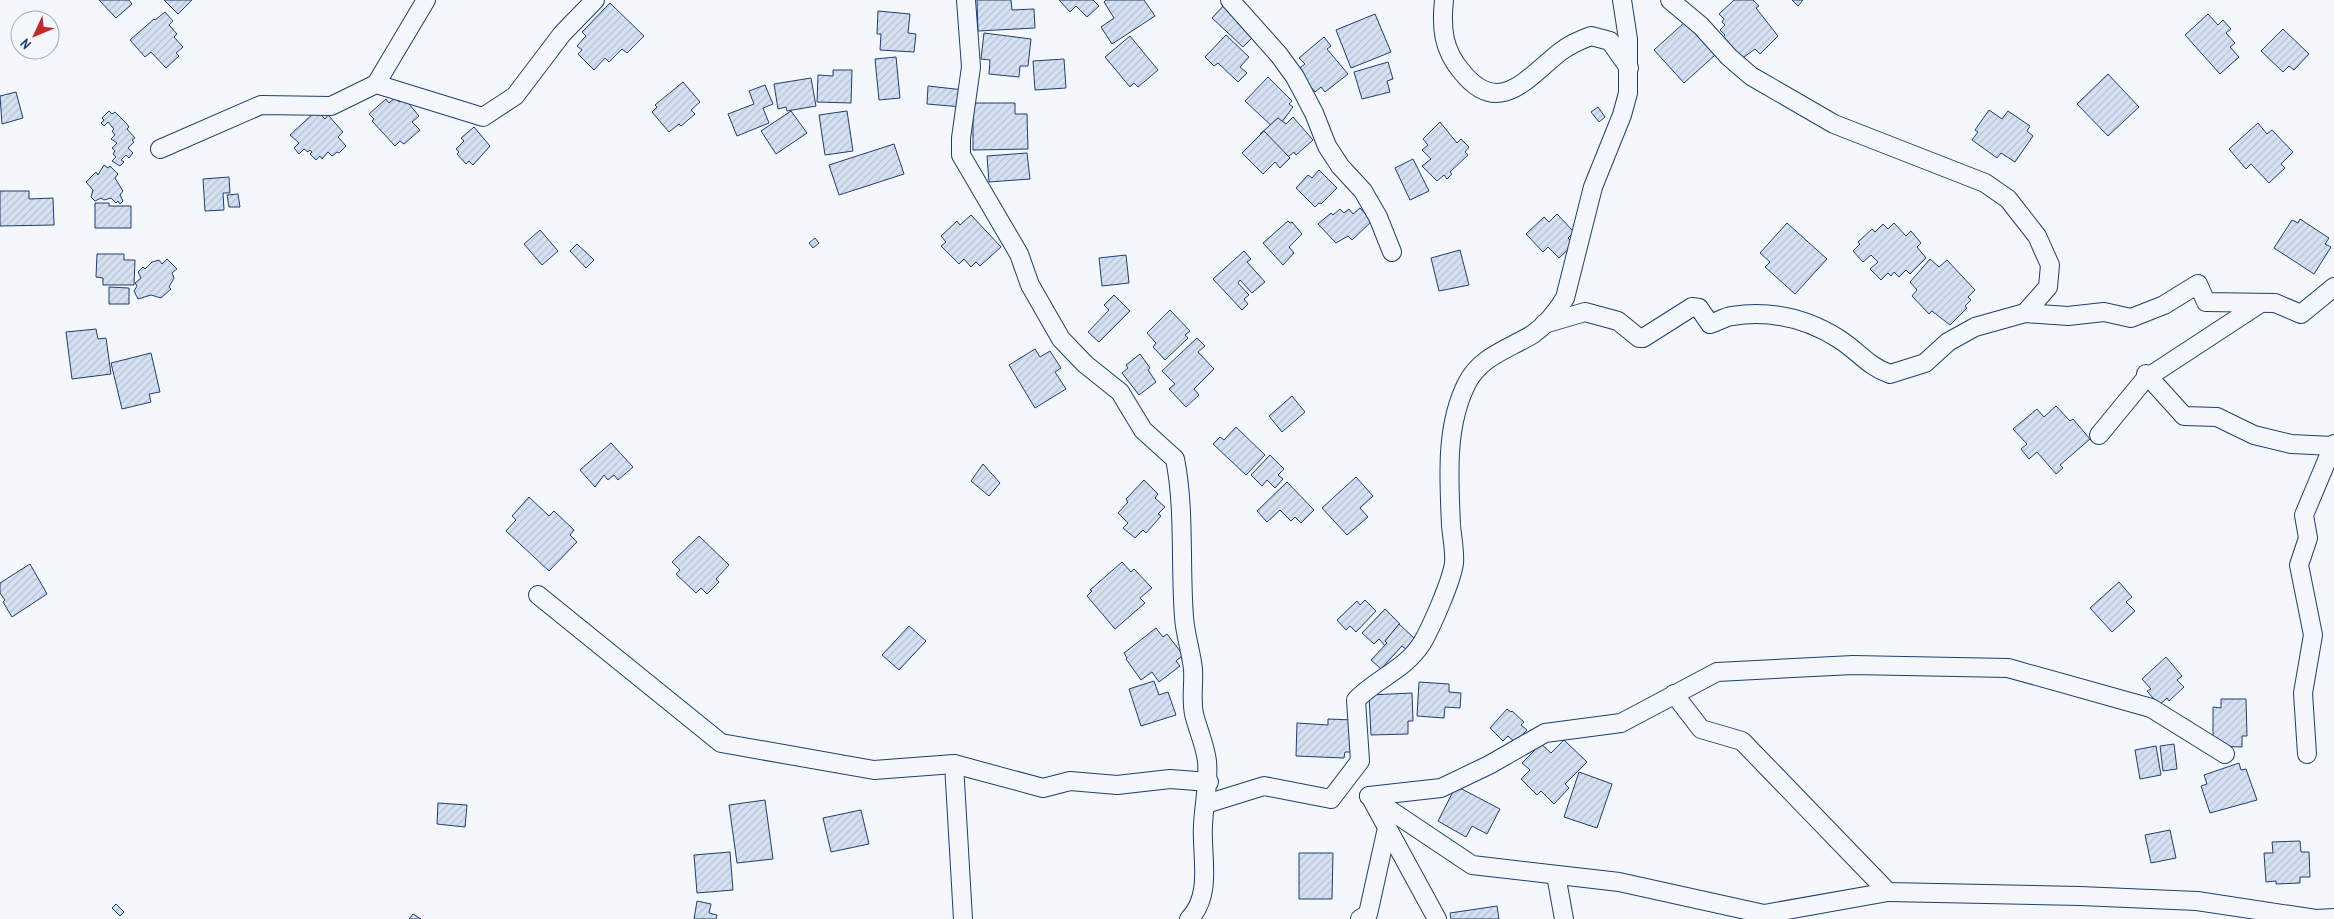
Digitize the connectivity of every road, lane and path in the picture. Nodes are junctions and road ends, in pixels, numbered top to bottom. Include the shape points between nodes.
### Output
1 (426, 0) edge
2 (594, 0) edge
3 (966, 0) edge
4 (1230, 0) edge
5 (1444, 0) edge
6 (1622, 0) edge
7 (1670, 0) edge
8 (1630, 68) junction
9 (376, 84) junction
10 (160, 149) dead end
11 (1392, 252) dead end
12 (2334, 287) edge
13 (2261, 303) junction
14 (2025, 313) junction
15 (1544, 324) junction
16 (2147, 376) junction
17 (2099, 435) dead end
18 (2333, 445) edge
19 (538, 595) dead end
20 (1674, 694) junction
21 (2225, 754) dead end
22 (2307, 754) dead end
23 (954, 764) junction
24 (1209, 782) junction
25 (1369, 796) junction
26 (1206, 804) junction
27 (1387, 828) junction
28 (1556, 875) junction
29 (1888, 892) junction
30 (2334, 918) edge
31 (963, 919) edge
32 (1189, 919) edge
33 (1360, 919) edge
34 (1437, 919) edge
35 (1564, 919) edge

1 - 9 street
2 - 9 street via 562,34 515,96 483,117
3 - 24 street via 971,67 961,138 965,163 1019,254 1030,285 1061,339 1085,364 1120,392 1143,430 1175,458 1182,532 1184,619 1193,670 1191,693 1207,758
4 - 11 street via 1295,77 1327,146 1363,191
5 - 8 street via 1442,22 1446,47 1470,82 1488,94 1498,94 1526,81 1562,50 1591,36 1610,41
6 - 8 street
7 - 14 street via 1751,76 1803,107 1875,141 1984,182 2008,199 2037,236 2050,266 2048,287
8 - 15 street via 1622,115 1593,187 1565,298
9 - 10 street via 330,106 261,104
12 - 13 street via 2301,314 2275,304
13 - 14 street via 2206,302 2198,284 2164,305 2131,318 2104,312 2068,316
13 - 16 street
14 - 15 street via 1975,327 1948,342 1925,363 1890,374 1865,362 1840,340 1800,319 1776,314 1730,316 1710,324 1700,308 1692,307 1643,338 1618,321 1586,312
15 - 26 street via 1534,333 1492,355 1467,382 1452,433 1450,492 1454,562 1451,577 1422,643 1400,668 1356,700 1360,761 1331,799 1264,786
16 - 17 street
16 - 18 street via 2184,416 2216,417 2254,436 2290,444
18 - 22 street via 2304,515 2308,538 2299,565 2313,636 2303,692
19 - 23 street via 721,743 874,770
20 - 21 street via 1717,672 1853,665 2008,668 2151,708
20 - 25 street via 1621,723 1546,733 1441,788
20 - 29 street via 1701,729 1742,741
23 - 24 street via 1043,788 1070,780 1117,785 1170,778
23 - 31 street
24 - 26 street
25 - 27 street
25 - 28 street via 1472,865
26 - 32 street via 1202,825 1205,870 1198,910
27 - 33 street via 1368,914
27 - 34 street
28 - 29 street via 1619,882 1764,914
28 - 35 street
29 - 30 street via 2196,902 2316,919

